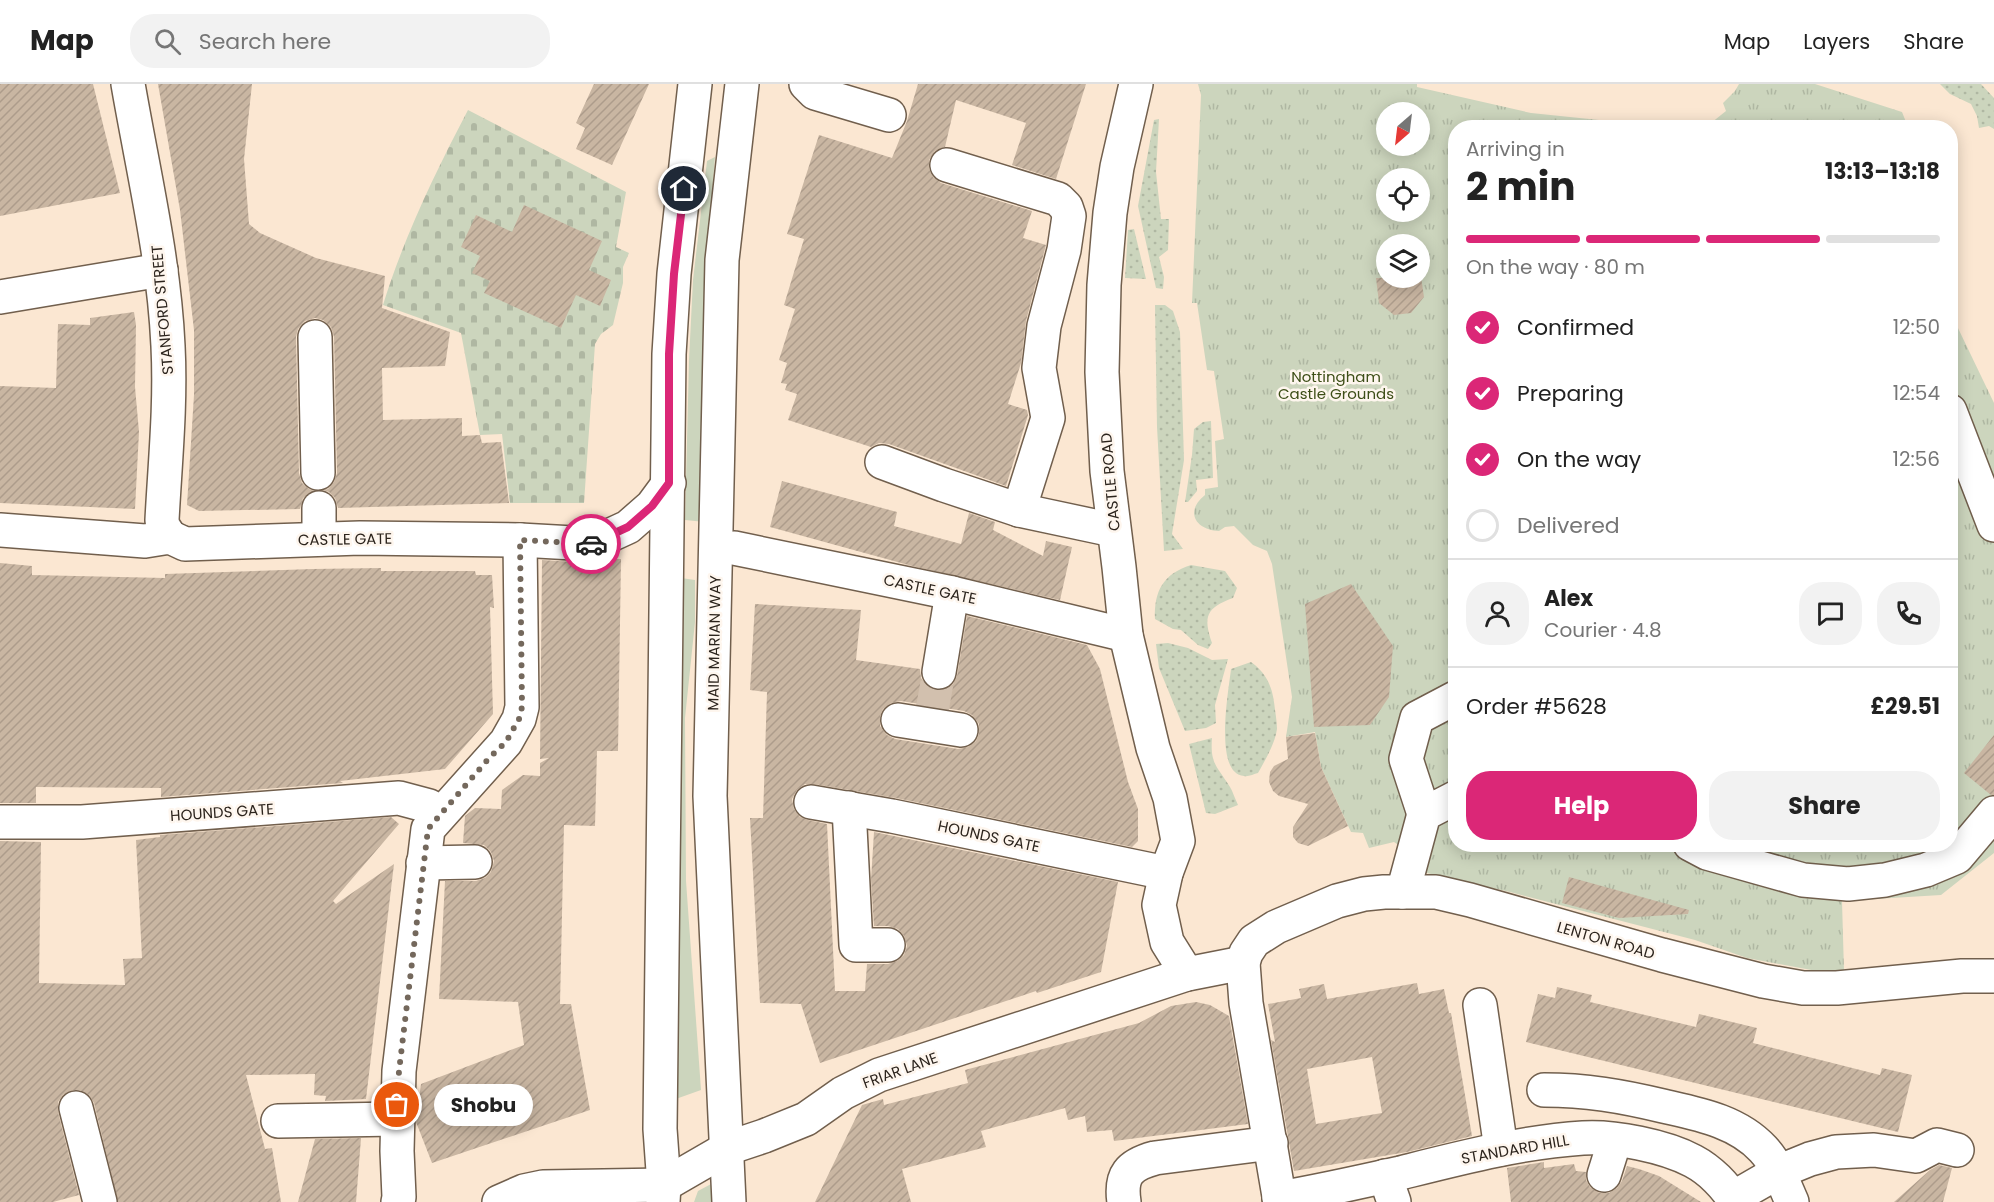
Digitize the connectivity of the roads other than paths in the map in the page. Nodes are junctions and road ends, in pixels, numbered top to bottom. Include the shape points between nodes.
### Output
1 (128, 84) edge
2 (695, 84) edge
3 (742, 84) edge
4 (806, 84) edge
5 (1136, 84) edge
6 (888, 115) dead end
7 (946, 165) dead end
8 (162, 270) junction
9 (0, 297) edge
10 (315, 337) dead end
11 (1958, 432) edge
12 (882, 462) dead end
13 (318, 473) dead end
14 (669, 483) junction
15 (1019, 510) junction
16 (1994, 525) edge
17 (0, 530) edge
18 (170, 537) junction
19 (1114, 537) junction
20 (520, 540) junction
21 (734, 548) dead end
22 (952, 593) junction
23 (1126, 635) junction
24 (939, 672) tunnel mouth
25 (1448, 702) edge
26 (919, 721) dead end
27 (961, 730) dead end
28 (811, 802) dead end
29 (1448, 802) edge
30 (849, 808) junction
31 (441, 813) junction
32 (1994, 813) edge
33 (1424, 814) junction
34 (0, 822) edge
35 (1705, 852) edge
36 (475, 862) dead end
37 (423, 863) junction
38 (1166, 873) junction
39 (1403, 892) junction
40 (877, 935) dead end
41 (1244, 958) junction
42 (1187, 974) junction
43 (1994, 976) edge
44 (1480, 1005) dead end
45 (1544, 1090) dead end
46 (76, 1108) dead end
47 (397, 1119) junction
48 (278, 1121) dead end
49 (1615, 1140) junction
50 (1271, 1143) junction
51 (728, 1148) junction
52 (1501, 1149) junction
53 (1956, 1150) dead end
54 (1778, 1172) junction
55 (1604, 1175) dead end
56 (1389, 1189) edge
57 (664, 1193) edge
58 (399, 1200) edge
59 (1280, 1200) edge
60 (1734, 1200) edge
61 (100, 1202) edge
62 (500, 1202) edge
63 (729, 1202) edge
64 (1124, 1202) edge
65 (1792, 1202) edge

1 - 8 street, STANFORD STREET
2 - 14 street via 674,274 669,354
3 - 51 street, MAID MARIAN WAY via 722,260 710,796
4 - 6 street via 815,93
5 - 19 street, CASTLE ROAD via 1117,167 1104,285 1102,372
7 - 15 street via 1058,199 1069,216 1044,326 1039,368 1048,418
8 - 9 street
8 - 18 street, STANFORD STREET via 169,405 162,520
10 - 13 street
11 - 16 street
12 - 15 street
14 - 20 street, CASTLE GATE via 652,506 628,527 591,544
14 - 57 street via 660,1129
15 - 19 street
17 - 18 street, CASTLE GATE via 145,541
18 - 20 street, CASTLE GATE via 185,544 319,524
19 - 23 street, CASTLE ROAD
20 - 31 street via 519,719 506,742
21 - 22 street, CASTLE GATE
22 - 23 street, CASTLE GATE
22 - 24 street
23 - 38 street, CASTLE ROAD via 1178,841
25 - 33 street via 1417,718 1406,759
26 - 27 street
28 - 30 street, HOUNDS GATE
29 - 33 street
30 - 38 street, HOUNDS GATE
30 - 40 street via 856,945
31 - 34 street, HOUNDS GATE via 399,798 82,822
31 - 37 street via 428,829
32 - 35 street via 1957,857 1926,870 1876,881 1848,884 1803,880
33 - 39 street
36 - 37 street
37 - 47 street
38 - 42 street, CASTLE ROAD via 1159,905 1167,942
39 - 41 street, LENTON ROAD via 1364,894 1315,909 1254,941
39 - 43 street, LENTON ROAD via 1436,892 1470,900 1662,955 1803,988
41 - 42 street, FRIAR LANE
41 - 50 street, STANDARD HILL via 1246,1003
42 - 51 street, FRIAR LANE via 879,1075 843,1093 806,1119
44 - 52 street
45 - 54 street via 1612,1094 1727,1124 1763,1150
46 - 61 street
47 - 48 street via 326,1108
47 - 58 street
49 - 52 street, STANDARD HILL via 1584,1138
49 - 55 street
49 - 60 street, STANDARD HILL via 1651,1146 1694,1161
50 - 59 street, STANDARD HILL
50 - 64 street via 1139,1162 1125,1174
51 - 57 street, FRIAR LANE
51 - 63 street, MAID MARIAN WAY
52 - 56 street, STANDARD HILL
53 - 54 street via 1937,1145 1916,1156 1874,1150 1836,1152
54 - 60 street
54 - 65 street
56 - 59 street, STANDARD HILL
57 - 62 street, FRIAR LANE via 543,1187

